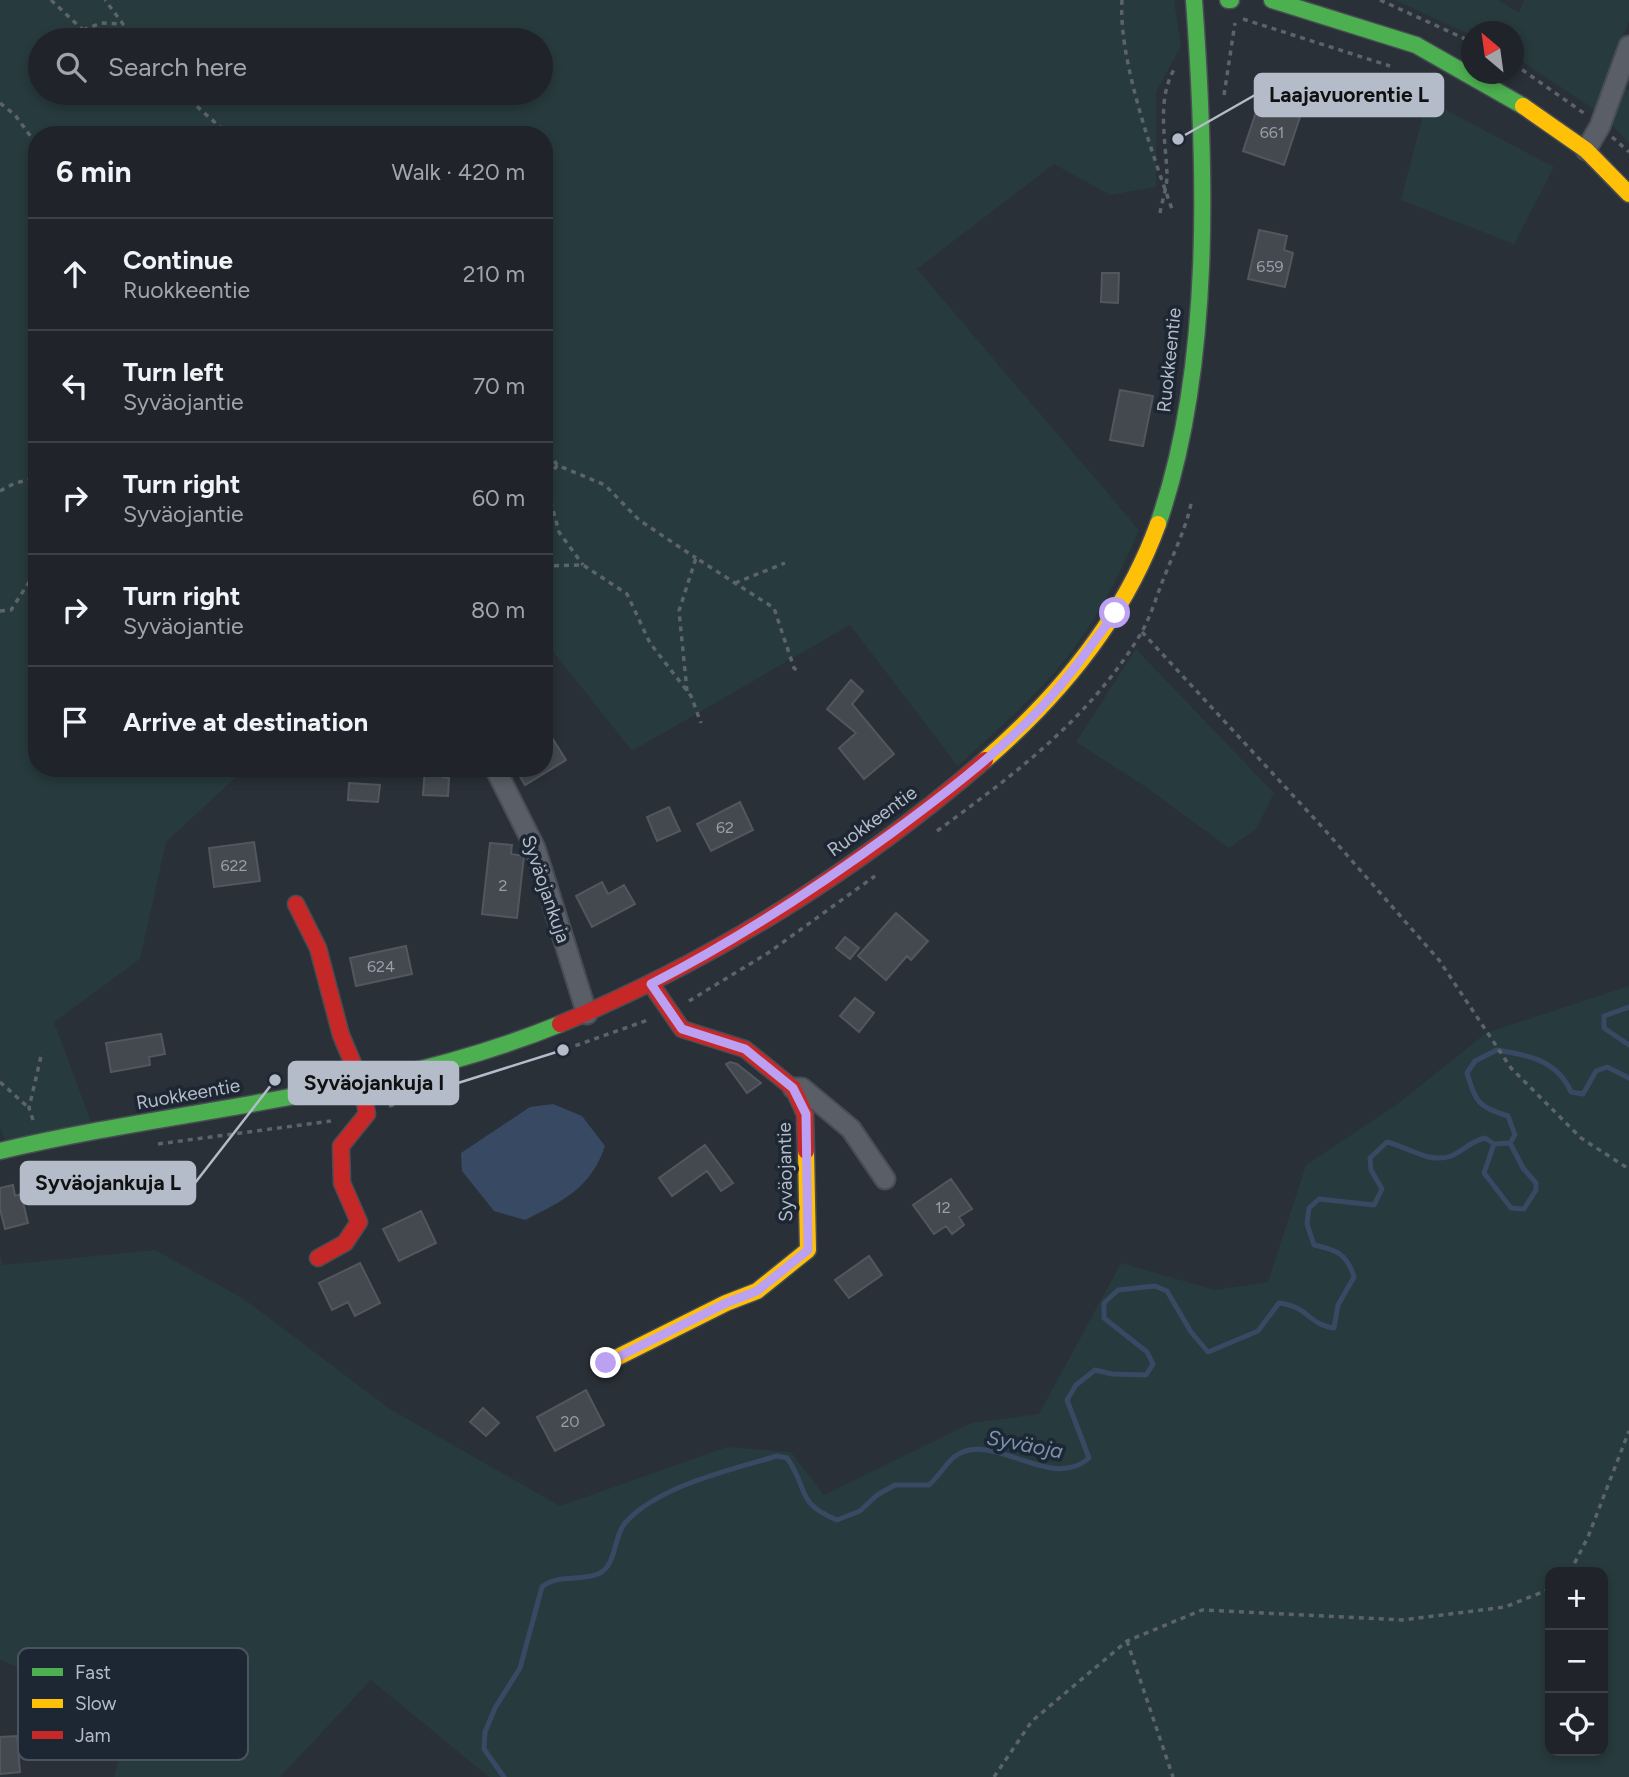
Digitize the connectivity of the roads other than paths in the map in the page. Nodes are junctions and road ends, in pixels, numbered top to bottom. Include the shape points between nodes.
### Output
1 (1194, 0) edge
2 (1272, 0) edge
3 (1629, 46) edge
4 (1586, 149) junction
5 (1629, 194) edge
6 (500, 777) edge
7 (296, 904) dead end
8 (651, 984) junction
9 (587, 1014) junction
10 (362, 1085) junction
11 (793, 1088) junction
12 (0, 1151) edge
13 (885, 1179) dead end
14 (318, 1258) dead end
15 (606, 1363) dead end

1 - 8 street, Ruokkeentie via 1202,225 1190,390 1162,510 1115,613 1037,712 942,796 754,929
2 - 4 street via 1416,45 1533,111
3 - 4 street via 1600,126
4 - 5 street
6 - 9 street, Syväojankuja via 535,848
7 - 10 street via 318,948 341,1035
8 - 9 street, Ruokkeentie
8 - 11 street, Syväojantie via 682,1029 745,1049
9 - 10 street, Ruokkeentie via 529,1038
10 - 12 street, Ruokkeentie
10 - 14 street via 367,1114 341,1146 342,1183 359,1222 345,1243
11 - 13 street via 802,1088 851,1129
11 - 15 street, Syväojantie via 806,1114 808,1250 757,1291

